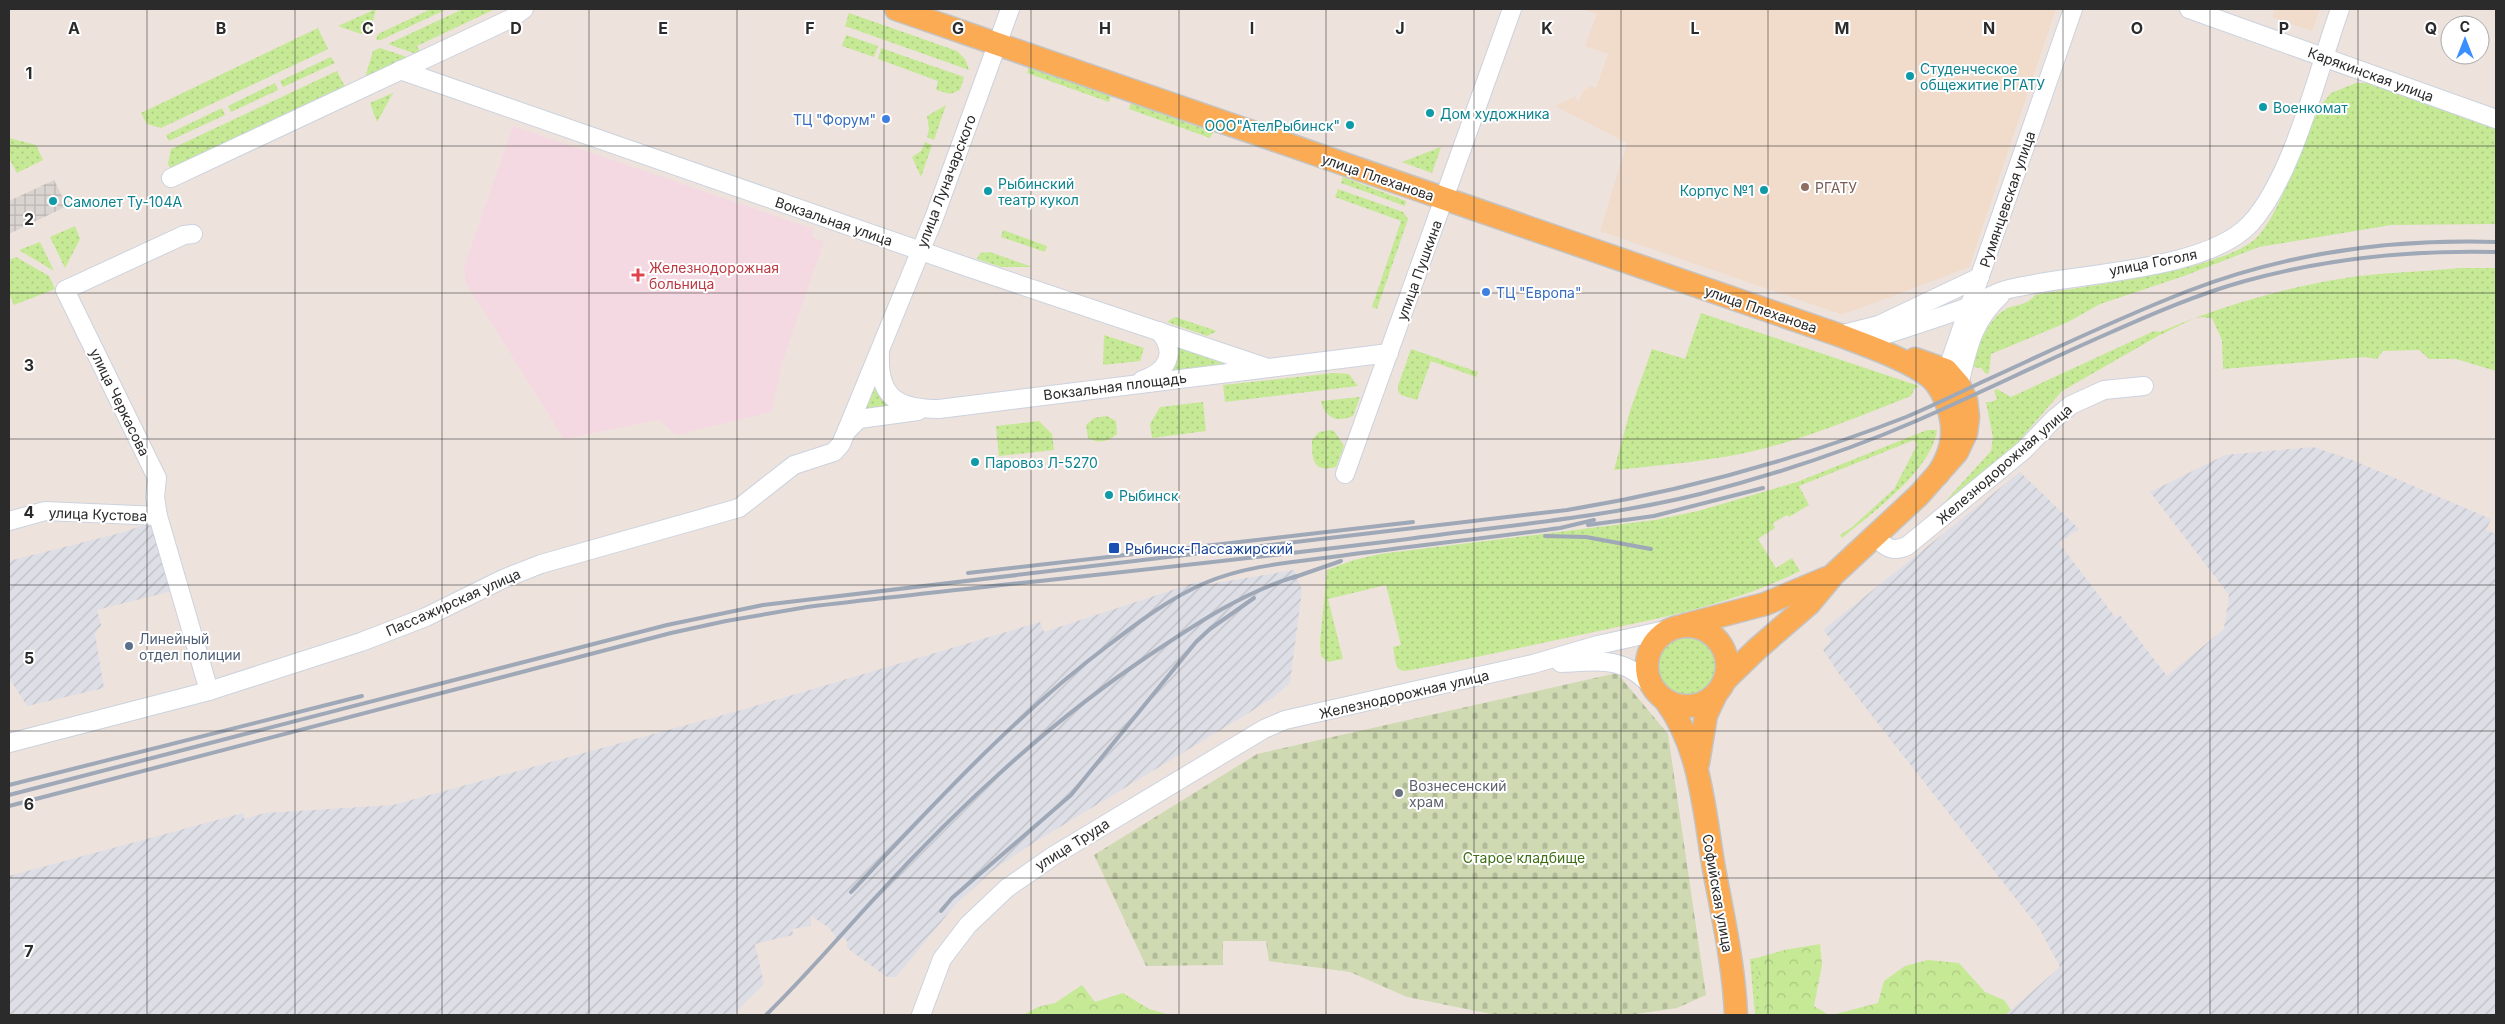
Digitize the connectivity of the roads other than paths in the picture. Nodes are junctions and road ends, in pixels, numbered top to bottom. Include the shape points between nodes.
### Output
1 (524, 9) edge
2 (896, 9) edge
3 (1010, 9) edge
4 (1512, 9) edge
5 (2073, 9) edge
6 (2188, 9) edge
7 (2340, 9) edge
8 (997, 43) junction
9 (2324, 57) junction
10 (400, 70) junction
11 (2496, 119) edge
12 (170, 178) dead end
13 (1444, 199) junction
14 (193, 234) dead end
15 (919, 250) junction
16 (1980, 277) junction
17 (2007, 289) junction
18 (1968, 307) junction
19 (1159, 332) junction
20 (1839, 335) junction
21 (1860, 343) junction
22 (880, 352) junction
23 (1388, 353) junction
24 (1268, 368) junction
25 (1949, 382) junction
26 (1128, 384) junction
27 (2144, 386) dead end
28 (939, 409) junction
29 (845, 433) junction
30 (1345, 474) dead end
31 (158, 516) junction
32 (9, 521) edge
33 (1874, 536) junction
34 (1833, 576) junction
35 (1677, 627) junction
36 (1534, 664) junction
37 (1720, 688) junction
38 (209, 691) junction
39 (1660, 695) junction
40 (1274, 724) joint
41 (9, 743) edge
42 (1697, 771) junction
43 (921, 1015) edge
44 (1736, 1015) edge

1 - 10 street via 512,18
2 - 8 main road, улица Плеханова
3 - 8 street, улица Луначарского
4 - 13 street, улица Пушкина
5 - 16 street, Румянцевская улица
6 - 9 street, Карякинская улица
7 - 9 street, улица Гоголя
8 - 13 main road, улица Плеханова
8 - 15 street, улица Луначарского via 934,218
9 - 11 street, Карякинская улица
9 - 17 street, улица Гоголя via 2280,175 2259,213 2242,232 2215,248 2177,260
10 - 12 street
10 - 15 street, Вокзальная улица
13 - 20 main road, улица Плеханова
13 - 23 street, улица Пушкина
14 - 31 street, улица Черкасова via 184,235 65,290 158,478 155,497
15 - 19 street, Вокзальная улица
15 - 22 street, улица Луначарского
16 - 18 street, Румянцевская улица
16 - 20 street via 1879,325
17 - 18 street, улица Гоголя
17 - 25 street via 1985,310
18 - 21 street, улица Гоголя
18 - 25 street, Румянцевская улица
19 - 24 street, Вокзальная улица
19 - 26 street via 1169,352 1164,366 1151,377
20 - 21 main road, улица Плеханова
21 - 25 main road, улица Плеханова
22 - 28 street, Вокзальная площадь via 882,381 893,398 909,408
22 - 29 street, улица Луначарского
23 - 24 street, Вокзальная площадь
23 - 30 street, улица Пушкина
24 - 26 street, Вокзальная площадь
25 - 33 main road, Железнодорожная улица via 1968,409 1966,433 1957,452
26 - 28 street, Вокзальная площадь
27 - 33 street, Железнодорожная улица via 2104,390 2071,405 2024,450 1900,550 1888,549
28 - 29 street via 859,419
29 - 38 street, Пассажирская улица via 834,452 794,465 739,508 541,564 361,642
31 - 32 street, улица Кустова via 45,511
31 - 38 street, улица Черкасова
33 - 34 main road, Железнодорожная улица
34 - 35 main road, Железнодорожная улица via 1765,604
34 - 37 main road, Железнодорожная улица via 1809,604 1739,666
35 - 36 street, Железнодорожная улица
35 - 37 main road via 1706,630 1721,645 1727,660
35 - 39 main road via 1656,640 1648,655 1647,673
36 - 39 street, Железнодорожная улица via 1596,661 1623,664 1641,674
36 - 40 street, Железнодорожная улица
37 - 39 main road via 1705,702 1692,706 1678,705
37 - 42 main road, Софийская улица via 1706,715
38 - 41 street, Пассажирская улица
39 - 42 main road, Софийская улица via 1678,716
40 - 43 street, улица Труда via 1088,834 1007,888 968,925 942,958
42 - 44 main road, Софийская улица via 1729,949

